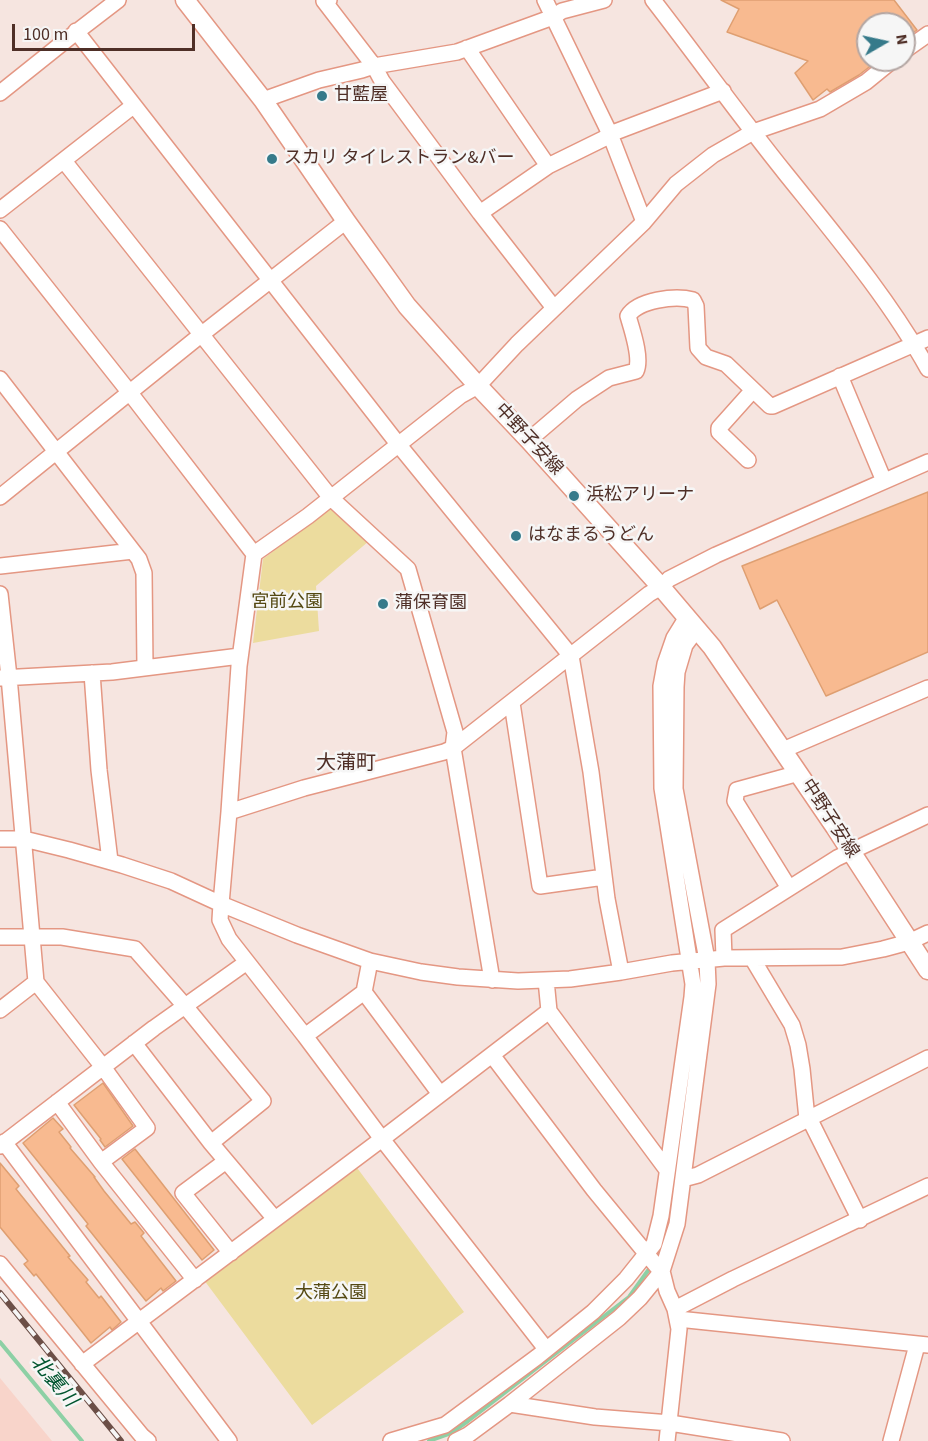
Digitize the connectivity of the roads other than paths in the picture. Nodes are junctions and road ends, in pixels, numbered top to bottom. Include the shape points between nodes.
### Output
1 (118, 0) edge
2 (185, 0) edge
3 (325, 0) edge
4 (545, 0) edge
5 (604, 0) edge
6 (653, 0) edge
7 (553, 17) junction
8 (76, 32) junction
9 (467, 48) junction
10 (374, 66) junction
11 (878, 72) edge
12 (723, 91) junction
13 (0, 92) edge
14 (263, 100) junction
15 (133, 106) junction
16 (753, 132) junction
17 (610, 135) junction
18 (64, 161) junction
19 (548, 165) junction
20 (0, 210) edge
21 (480, 213) junction
22 (346, 220) junction
23 (644, 222) junction
24 (0, 230) edge
25 (271, 280) junction
26 (554, 308) junction
27 (202, 334) junction
28 (921, 341) edge
29 (928, 369) edge
30 (840, 376) junction
31 (0, 379) edge
32 (478, 386) junction
33 (753, 390) junction
34 (130, 393) junction
35 (529, 440) junction
36 (398, 444) junction
37 (56, 452) junction
38 (748, 460) dead end
39 (928, 462) edge
40 (884, 481) junction
41 (0, 497) edge
42 (331, 498) junction
43 (133, 552) junction
44 (255, 554) junction
45 (0, 566) edge
46 (661, 587) junction
47 (0, 594) edge
48 (692, 623) junction
49 (240, 656) junction
50 (571, 656) junction
51 (145, 667) junction
52 (92, 673) junction
53 (4, 678) edge
54 (928, 688) edge
55 (512, 703) junction
56 (453, 748) junction
57 (783, 750) junction
58 (799, 773) junction
59 (229, 812) junction
60 (928, 814) edge
61 (0, 839) edge
62 (24, 839) junction
63 (850, 850) junction
64 (110, 861) junction
65 (604, 877) junction
66 (789, 888) junction
67 (221, 904) junction
68 (928, 933) edge
69 (0, 937) edge
70 (33, 938) junction
71 (909, 942) junction
72 (724, 958) junction
73 (752, 958) junction
74 (707, 960) junction
75 (370, 961) junction
76 (247, 962) junction
77 (689, 962) junction
78 (928, 970) edge
79 (621, 972) junction
80 (492, 980) junction
81 (546, 980) junction
82 (36, 982) junction
83 (364, 992) junction
84 (185, 1006) junction
85 (0, 1010) edge
86 (549, 1011) junction
87 (305, 1036) junction
88 (134, 1043) junction
89 (492, 1055) junction
90 (928, 1058) edge
91 (103, 1067) junction
92 (440, 1094) junction
93 (57, 1102) junction
94 (808, 1119) junction
95 (382, 1139) junction
96 (211, 1143) junction
97 (2, 1144) edge
98 (226, 1161) junction
99 (101, 1162) junction
100 (667, 1170) junction
101 (683, 1179) junction
102 (928, 1186) edge
103 (274, 1219) junction
104 (860, 1220) junction
105 (231, 1253) junction
106 (655, 1262) junction
107 (0, 1264) edge
108 (195, 1280) junction
109 (677, 1314) junction
110 (140, 1322) junction
111 (922, 1345) edge
112 (546, 1349) junction
113 (82, 1364) junction
114 (510, 1404) junction
115 (670, 1424) junction
116 (147, 1441) edge
117 (229, 1441) edge
118 (391, 1441) edge
119 (456, 1441) edge
120 (667, 1441) edge
121 (782, 1441) edge
122 (891, 1441) edge

1 - 8 street
2 - 14 main road, 中野子安線
3 - 10 street
4 - 7 street
5 - 7 street
6 - 12 street
7 - 9 street
7 - 17 street
8 - 13 street
8 - 15 street
9 - 10 street
9 - 19 street
10 - 14 street
10 - 21 street
11 - 16 street via 820,109
12 - 16 street
12 - 17 street
14 - 22 main road, 中野子安線
15 - 18 street
15 - 25 street
16 - 23 street via 713,155 676,184
16 - 28 street via 889,307
17 - 19 street
17 - 23 street
18 - 20 street
18 - 27 street
19 - 21 street
21 - 26 street
22 - 25 street
22 - 32 main road, 中野子安線 via 407,306
23 - 26 street
24 - 34 street
25 - 27 street
25 - 36 street
26 - 32 street
27 - 34 street
27 - 42 street
28 - 29 street
28 - 30 street
30 - 33 street via 773,406
30 - 40 street
31 - 37 street
32 - 35 main road, 中野子安線
32 - 36 street
33 - 35 street via 726,364 706,357 698,348 693,300 663,298 634,309 628,316 639,366 636,371 609,378 577,399
33 - 38 street via 719,428
34 - 37 street
34 - 44 street
35 - 46 main road, 中野子安線
36 - 42 street
36 - 50 street
37 - 41 street
37 - 43 street
39 - 40 street
40 - 46 street via 716,555
42 - 44 street
42 - 56 street via 408,569 455,732
43 - 45 street
43 - 51 street via 144,573
44 - 49 street
46 - 48 main road, 中野子安線
46 - 50 street
47 - 53 street
48 - 57 main road, 中野子安線
48 - 74 street via 677,672 675,789
48 - 77 street via 674,638 661,686 662,788
49 - 51 street
49 - 59 street
50 - 55 street
50 - 65 street
51 - 52 street
52 - 53 street
52 - 64 street
53 - 62 street
54 - 57 street
55 - 56 street
55 - 65 street via 540,886
56 - 59 street
56 - 80 street
57 - 58 main road, 中野子安線
58 - 63 main road, 中野子安線
58 - 66 street via 737,790 735,801
59 - 67 street
60 - 63 street
61 - 62 street
62 - 64 street
62 - 70 street
63 - 66 street
63 - 71 main road, 中野子安線
64 - 67 street via 171,881
65 - 79 street
66 - 72 street via 723,930
67 - 75 street
67 - 76 street via 220,920
68 - 71 street
69 - 70 street
70 - 82 street
70 - 84 street via 62,937 135,949
71 - 73 street via 842,957
71 - 78 main road, 中野子安線
72 - 73 street
72 - 74 street
73 - 94 street via 792,1025
74 - 77 street
74 - 101 street via 708,984
75 - 80 street via 421,972
75 - 83 street
76 - 84 street
76 - 87 street
77 - 79 street
77 - 100 street via 692,997
79 - 81 street
80 - 81 street
81 - 86 street
82 - 85 street
82 - 91 street
83 - 87 street
83 - 92 street
84 - 88 street
84 - 96 street via 263,1101
86 - 89 street
86 - 100 street
87 - 95 street
88 - 91 street
88 - 96 street
89 - 92 street
89 - 106 street via 594,1190
90 - 94 street
91 - 93 street
91 - 99 street via 147,1128
92 - 95 street
93 - 97 street
93 - 99 street
94 - 101 street
94 - 104 street
95 - 103 street
95 - 112 street
96 - 98 street
97 - 110 street
98 - 103 street
98 - 105 street via 183,1193
99 - 108 street
100 - 106 street via 654,1244
101 - 106 street via 677,1224
102 - 104 street
103 - 105 street
104 - 109 street via 733,1279
105 - 108 street
106 - 109 street
106 - 112 street via 626,1279 593,1312
106 - 114 street via 640,1298
107 - 113 street
108 - 110 street
109 - 111 street
109 - 115 street
110 - 113 street
110 - 117 street
111 - 122 street
112 - 118 street via 445,1425
113 - 116 street
114 - 115 street
114 - 119 street
115 - 120 street
115 - 121 street

